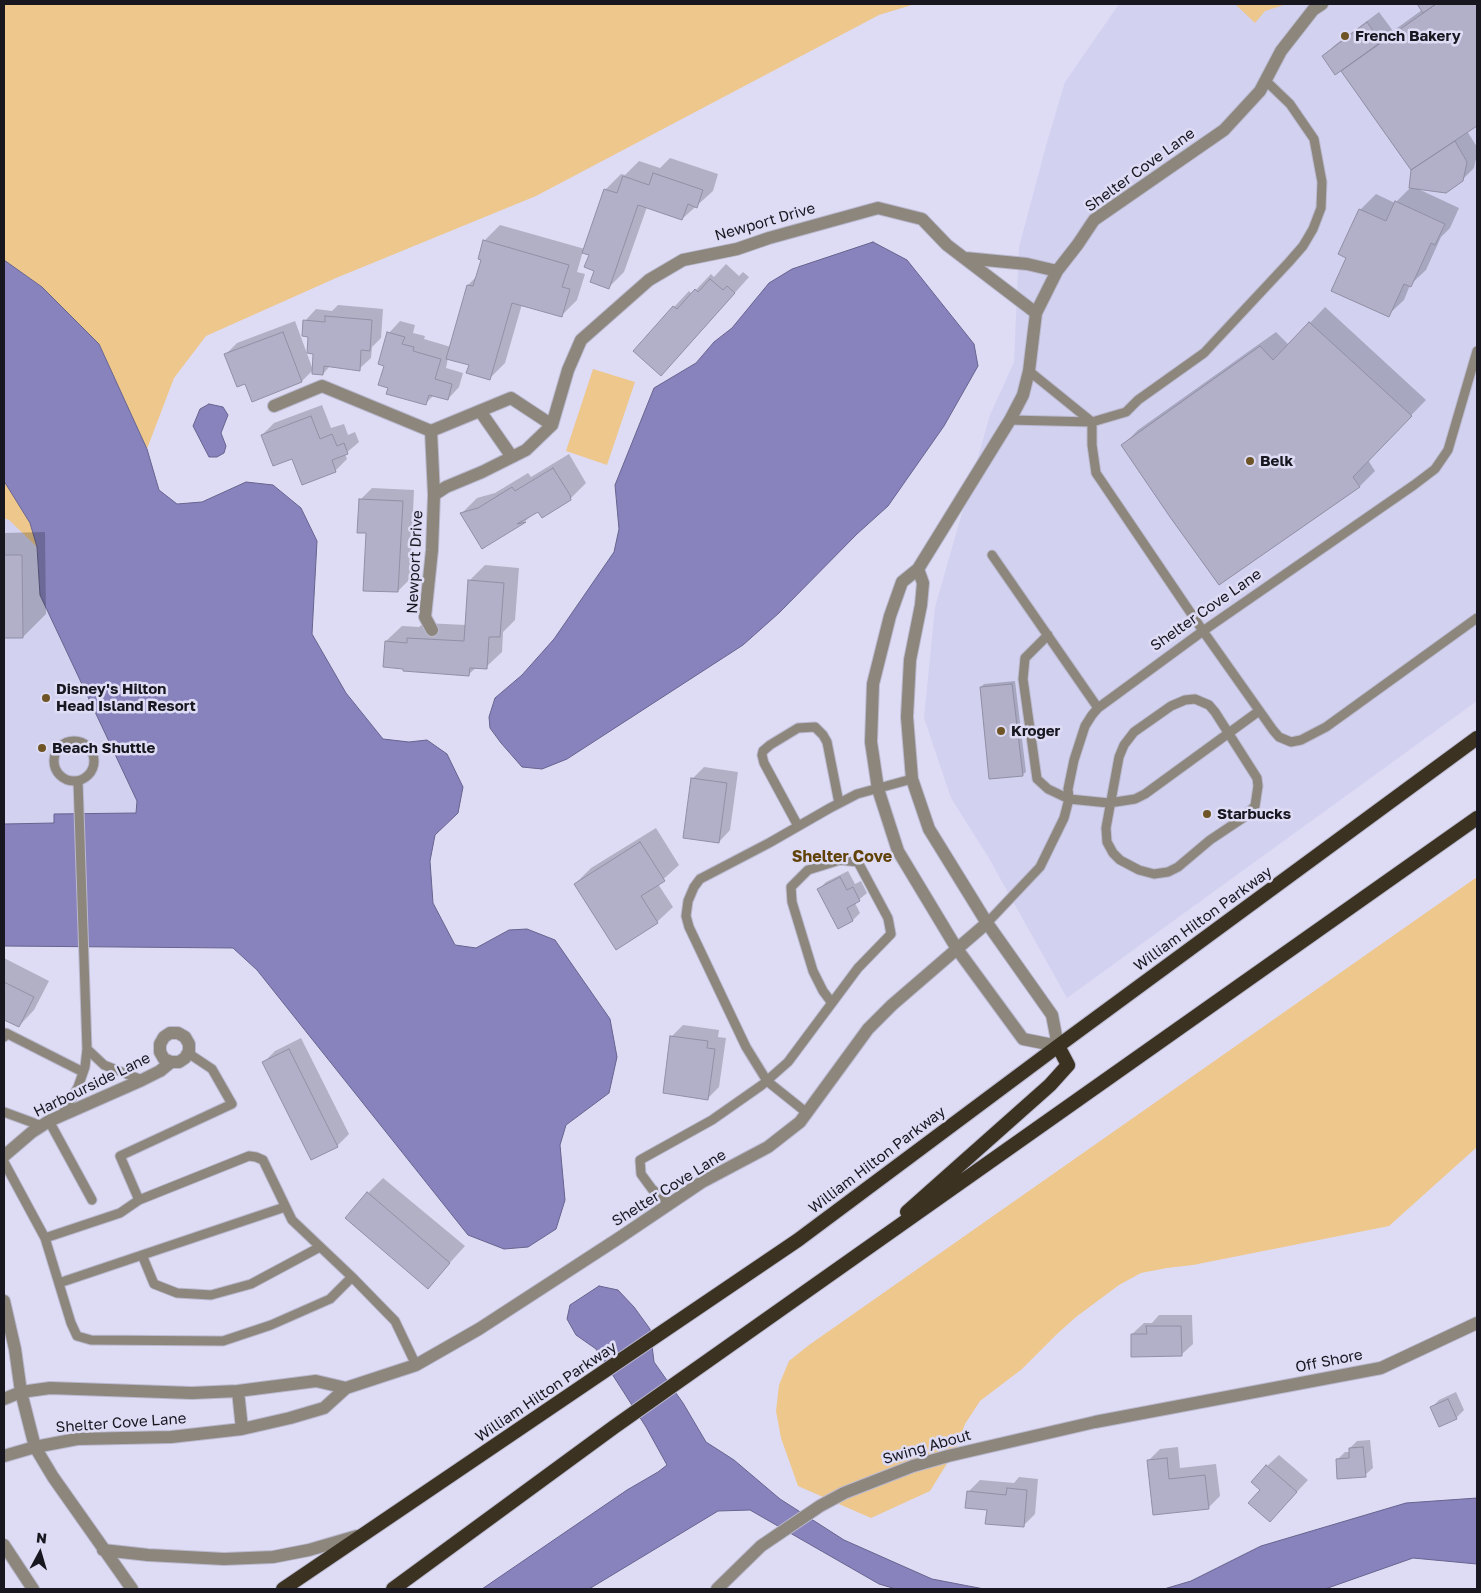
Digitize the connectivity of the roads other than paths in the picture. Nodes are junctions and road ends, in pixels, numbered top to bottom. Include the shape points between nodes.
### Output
1 (1322, 4) edge
2 (1265, 80) junction
3 (964, 258) junction
4 (1057, 270) junction
5 (1036, 313) junction
6 (1477, 351) edge
7 (1029, 371) junction
8 (274, 406) dead end
9 (480, 411) junction
10 (1010, 420) junction
11 (1092, 422) junction
12 (552, 425) junction
13 (431, 431) junction
14 (512, 457) junction
15 (434, 495) junction
16 (992, 554) dead end
17 (918, 568) junction
18 (1477, 618) edge
19 (432, 630) dead end
20 (1203, 631) junction
21 (1048, 635) junction
22 (1098, 708) junction
23 (1259, 711) junction
24 (1229, 734) junction
25 (1477, 738) edge
26 (912, 779) junction
27 (78, 781) junction
28 (878, 788) junction
29 (1069, 799) junction
30 (1109, 803) junction
31 (839, 804) junction
32 (1477, 818) edge
33 (798, 826) junction
34 (987, 923) junction
35 (957, 949) junction
36 (832, 1003) junction
37 (4, 1037) edge
38 (1058, 1046) junction
39 (87, 1049) junction
40 (188, 1054) junction
41 (171, 1062) junction
42 (83, 1072) junction
43 (142, 1080) junction
44 (767, 1081) junction
45 (4, 1112) edge
46 (807, 1113) junction
47 (61, 1115) junction
48 (46, 1124) junction
49 (4, 1156) edge
50 (4, 1162) edge
51 (92, 1200) dead end
52 (139, 1200) junction
53 (670, 1204) junction
54 (285, 1207) junction
55 (45, 1238) junction
56 (320, 1246) junction
57 (142, 1255) junction
58 (856, 1258) junction
59 (352, 1277) junction
60 (59, 1283) junction
61 (4, 1301) edge
62 (1477, 1324) edge
63 (416, 1365) junction
64 (346, 1388) junction
65 (21, 1392) junction
66 (238, 1392) junction
67 (4, 1399) edge
68 (1178, 1407) joint
69 (242, 1429) junction
70 (35, 1447) junction
71 (4, 1456) edge
72 (367, 1533) junction
73 (4, 1545) edge
74 (103, 1550) junction
75 (33, 1589) edge
76 (132, 1589) edge
77 (283, 1589) edge
78 (296, 1589) edge
79 (393, 1589) edge
80 (718, 1589) edge

1 - 2 street, Shelter Cove Lane via 1313,10 1281,51
2 - 4 street, Shelter Cove Lane via 1260,91 1224,130 1094,220
2 - 11 lane via 1290,104 1314,139 1322,182 1320,208 1313,229 1289,262 1204,353 1126,412
3 - 4 street
3 - 5 street, Newport Drive
3 - 12 street, Newport Drive via 922,219 878,208 737,249 683,260 649,280 581,340 568,370
4 - 5 street, Shelter Cove Lane
5 - 7 street, Shelter Cove Lane
6 - 20 lane, Shelter Cove Lane via 1448,450 1435,468
7 - 10 street, Shelter Cove Lane via 1023,395
7 - 11 lane
8 - 13 street via 322,386
9 - 12 street via 511,398
9 - 13 street
9 - 14 street
10 - 11 lane
10 - 17 street, Shelter Cove Lane
11 - 20 lane via 1096,473
12 - 14 street, Newport Drive via 526,450
13 - 15 street, Newport Drive
14 - 15 street, Newport Drive
15 - 19 street, Newport Drive via 425,617
16 - 21 lane
17 - 26 street via 923,584 910,660 907,717
17 - 28 street, Shelter Cove Lane via 902,582 873,684 871,742
18 - 23 lane via 1326,726 1301,740 1291,742 1280,737
20 - 22 lane, Shelter Cove Lane
20 - 23 lane
21 - 22 lane
21 - 29 lane via 1025,658 1022,679 1037,779 1048,789
22 - 29 lane, Shelter Cove Lane via 1085,726 1074,760
23 - 24 lane
24 - 30 lane via 1145,794
24 - 30 lane via 1215,712 1203,702 1184,700 1171,706 1134,732 1124,744
24 - 30 lane via 1257,778 1255,806 1178,867 1154,874 1120,860 1107,842
25 - 38 highway, William Hilton Parkway
26 - 28 lane
26 - 34 street via 929,829
27 - 27 lane via 90,773 94,760 89,747 76,740 63,743 55,752 54,765 65,780
27 - 39 lane
28 - 31 lane
28 - 35 street, Shelter Cove Lane via 898,851
29 - 30 lane
29 - 34 lane, Shelter Cove Lane via 1064,818 1040,867
31 - 33 lane
31 - 33 lane via 827,742 815,728 798,728 770,745 762,755
32 - 58 highway
33 - 44 lane via 700,880 688,901 686,916 746,1047
34 - 35 street, Shelter Cove Lane
34 - 38 street via 1052,1015
35 - 38 street, Shelter Cove Lane via 1023,1039
35 - 46 street, Shelter Cove Lane via 868,1028
36 - 36 lane via 858,968 891,934 888,918 858,862 840,860 808,870 791,887 792,902 813,971
36 - 44 lane via 788,1062
37 - 42 lane via 6,1033
38 - 58 highway via 1068,1065 1050,1085
38 - 72 highway, William Hilton Parkway via 798,1240
39 - 42 lane
39 - 43 lane via 104,1065
40 - 41 street, Harbourside Lane via 179,1062
40 - 41 street, Harbourside Lane via 189,1044 185,1037 170,1033 160,1044 160,1052
40 - 52 lane via 212,1069 232,1104 120,1156
41 - 43 street, Harbourside Lane
42 - 47 lane
43 - 47 street, Harbourside Lane
44 - 46 lane
44 - 53 lane via 712,1120 640,1160 641,1174 652,1190
45 - 48 lane
46 - 53 street, Shelter Cove Lane via 768,1147 702,1182
47 - 48 street, Harbourside Lane
48 - 49 street, Harbourside Lane
48 - 51 lane
50 - 55 lane
52 - 54 lane via 249,1156 263,1160
52 - 55 lane via 120,1213
53 - 63 street, Shelter Cove Lane via 479,1329
54 - 56 lane via 292,1220
54 - 57 lane
55 - 60 lane
56 - 57 lane via 252,1284 211,1296 177,1293 154,1284
56 - 59 lane
57 - 60 lane
58 - 79 highway via 614,1427
59 - 60 lane via 330,1299 271,1325 223,1341 91,1340 77,1336
59 - 63 lane via 395,1321
61 - 65 street
62 - 68 street, Off Shore via 1381,1368
63 - 64 street, Shelter Cove Lane
64 - 66 street, Shelter Cove Lane via 316,1381
64 - 69 street, Shelter Cove Lane via 324,1408
65 - 66 street, Shelter Cove Lane via 50,1388
65 - 67 street, Shelter Cove Lane
65 - 70 street
66 - 69 street
68 - 80 street, Swing About via 1095,1422 939,1458 878,1479 811,1512 781,1532 761,1546
69 - 70 street, Shelter Cove Lane via 171,1437 77,1439
70 - 71 street, Shelter Cove Lane
70 - 74 street
72 - 74 street via 273,1557 224,1559
72 - 77 highway, William Hilton Parkway
72 - 78 highway
73 - 75 street
74 - 76 street

